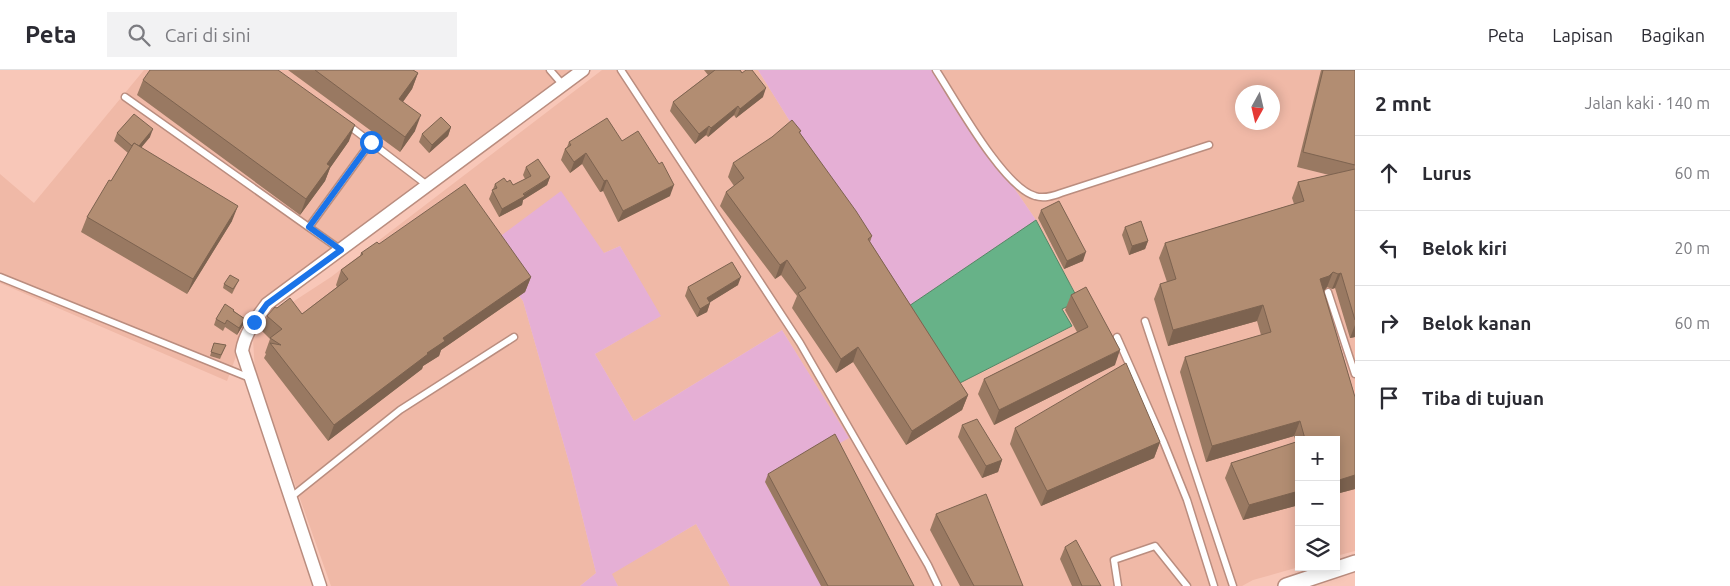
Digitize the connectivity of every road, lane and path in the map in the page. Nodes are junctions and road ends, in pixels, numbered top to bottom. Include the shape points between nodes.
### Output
1 (550, 70) edge
2 (583, 70) edge
3 (621, 70) edge
4 (936, 70) edge
5 (563, 85) junction
6 (125, 96) dead end
7 (341, 120) edge
8 (371, 142) junction
9 (1209, 146) dead end
10 (426, 185) junction
11 (309, 227) junction
12 (341, 250) junction
13 (0, 277) edge
14 (1328, 292) dead end
15 (1145, 321) dead end
16 (514, 337) dead end
17 (1117, 337) dead end
18 (1355, 374) edge
19 (250, 378) junction
20 (290, 498) junction
21 (1355, 563) edge
22 (320, 586) edge
23 (938, 586) edge
24 (1118, 586) edge
25 (1187, 586) edge
26 (1214, 586) edge
27 (1233, 586) edge
28 (1286, 586) edge

1 - 5 lane
2 - 5 street
3 - 23 lane via 800,343
4 - 9 lane via 995,161 1016,186 1035,196 1062,193
5 - 10 street
6 - 11 lane
7 - 8 lane
8 - 10 lane
8 - 11 lane
10 - 12 street
11 - 12 lane
12 - 19 street via 267,304 254,322 242,351
13 - 19 lane
14 - 18 lane
15 - 27 lane
16 - 20 lane via 400,410
17 - 26 lane via 1187,500
19 - 20 street
20 - 22 street
21 - 28 street
24 - 25 lane via 1114,560 1156,546

